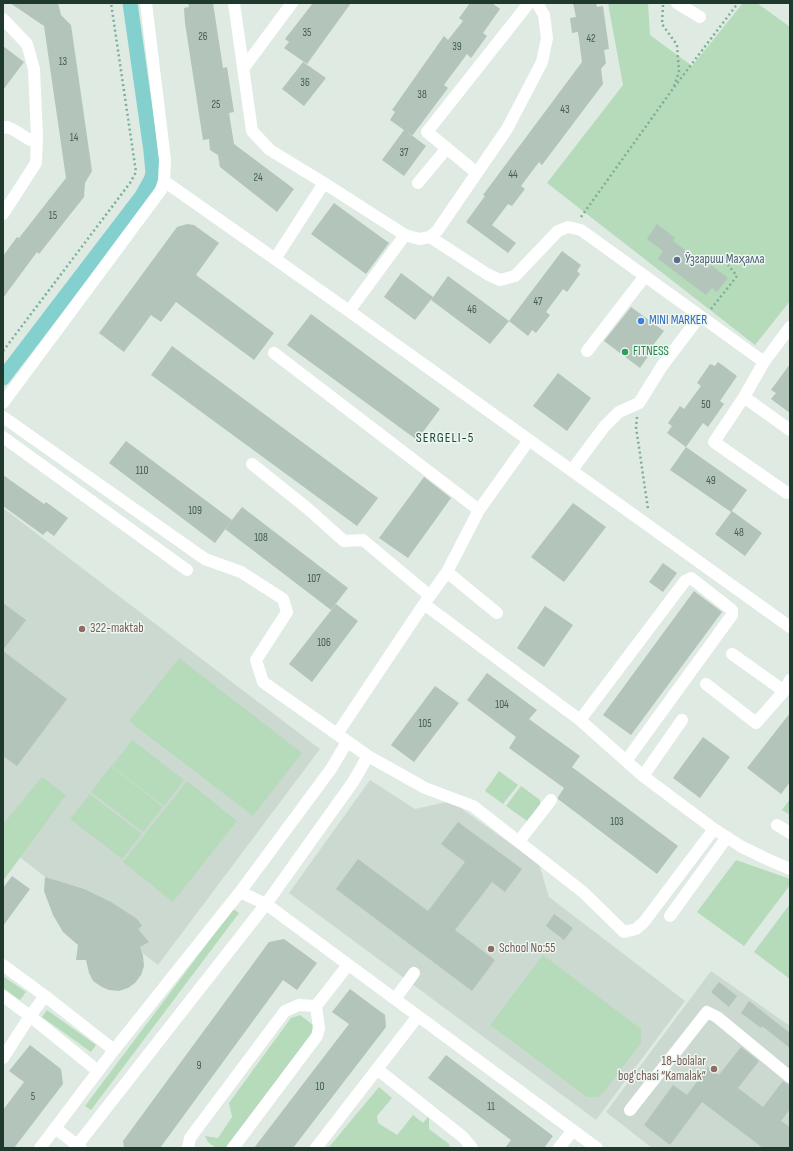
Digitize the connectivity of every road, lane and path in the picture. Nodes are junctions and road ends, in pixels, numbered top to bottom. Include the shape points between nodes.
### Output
1 (111, 3) edge
2 (146, 3) edge
3 (234, 3) edge
4 (292, 3) edge
5 (529, 3) edge
6 (537, 3) edge
7 (664, 3) edge
8 (677, 3) edge
9 (738, 3) edge
10 (700, 17) dead end
11 (3, 19) edge
12 (244, 68) junction
13 (672, 90) junction
14 (3, 128) edge
15 (37, 138) junction
16 (447, 148) junction
17 (477, 173) junction
18 (164, 181) junction
19 (324, 183) junction
20 (418, 183) dead end
21 (3, 214) edge
22 (574, 228) junction
23 (405, 235) junction
24 (430, 237) junction
25 (275, 259) junction
26 (728, 265) dead end
27 (645, 276) junction
28 (349, 311) junction
29 (702, 317) junction
30 (790, 327) edge
31 (587, 351) dead end
32 (3, 352) edge
33 (274, 353) dead end
34 (764, 362) junction
35 (744, 397) junction
36 (3, 403) edge
37 (639, 403) junction
38 (3, 417) edge
39 (790, 430) edge
40 (3, 437) edge
41 (529, 440) junction
42 (252, 464) dead end
43 (572, 470) junction
44 (790, 492) edge
45 (479, 510) junction
46 (650, 526) junction
47 (188, 570) dead end
48 (447, 572) junction
49 (427, 600) junction
50 (497, 613) dead end
51 (790, 627) edge
52 (732, 654) dead end
53 (790, 680) edge
54 (706, 684) dead end
55 (784, 691) junction
56 (580, 720) junction
57 (682, 720) dead end
58 (337, 734) junction
59 (347, 742) junction
60 (368, 756) junction
61 (626, 761) junction
62 (643, 776) junction
63 (551, 800) dead end
64 (777, 825) dead end
65 (714, 830) junction
66 (790, 833) edge
67 (727, 837) junction
68 (519, 841) junction
69 (790, 869) edge
70 (240, 892) junction
71 (266, 904) junction
72 (670, 916) dead end
73 (3, 965) edge
74 (348, 965) junction
75 (414, 973) dead end
76 (3, 996) edge
77 (45, 996) junction
78 (395, 999) junction
79 (316, 1006) junction
80 (30, 1016) junction
81 (418, 1016) junction
82 (114, 1050) junction
83 (3, 1058) edge
84 (377, 1069) junction
85 (98, 1071) junction
86 (790, 1077) edge
87 (630, 1110) dead end
88 (55, 1128) junction
89 (573, 1130) junction
90 (78, 1147) edge
91 (40, 1148) edge
92 (188, 1148) edge
93 (233, 1148) edge
94 (316, 1148) edge
95 (472, 1148) edge
96 (559, 1148) edge
97 (597, 1148) edge

1 - 32 path via 136,172
2 - 18 street via 164,160
3 - 12 street
4 - 12 street
5 - 16 street via 427,132
6 - 17 street via 544,15 547,38 542,62 507,129
7 - 13 path via 662,24 677,45 679,72
8 - 10 street
9 - 13 path
11 - 15 street via 27,44 29,50 34,69
12 - 19 street via 252,131 270,150
13 - 22 path
14 - 15 street via 14,130 30,140
15 - 21 street via 36,163
16 - 17 street
16 - 20 street
17 - 24 street via 437,231
18 - 25 street
18 - 36 street via 156,198
19 - 23 street
19 - 25 street
22 - 24 street via 558,231 515,276 500,280
22 - 27 street via 581,230
23 - 24 street via 419,239
23 - 28 street
25 - 28 street
26 - 29 path via 736,276
27 - 29 street
27 - 31 street
28 - 41 street
29 - 34 street
29 - 37 street via 662,366
30 - 34 street
33 - 45 street
34 - 35 street
35 - 39 street
35 - 44 street via 714,442 787,493
37 - 43 street via 619,412 604,427
37 - 46 path via 636,426
38 - 58 street via 205,559 241,572 283,599 287,612 256,660 263,682
40 - 47 street
41 - 43 street
41 - 45 street
42 - 49 street via 344,541 363,540
43 - 46 street
45 - 48 street
46 - 51 street
48 - 49 street
48 - 50 street
49 - 56 street
49 - 58 street
52 - 55 street
53 - 55 street
54 - 55 street via 756,723
56 - 61 street
56 - 61 street via 685,581 691,578 732,610 732,616
57 - 62 street
58 - 59 street
59 - 60 street
59 - 70 street via 331,769
60 - 68 street via 425,788 472,806
60 - 71 street via 353,782
61 - 62 street
62 - 65 street
63 - 68 street
64 - 66 street
65 - 67 street
65 - 68 street via 644,922 636,929 624,932 583,892
67 - 69 street
67 - 72 street
70 - 71 street
70 - 82 street
71 - 74 street
71 - 90 street
73 - 77 street
74 - 78 street
74 - 79 street
75 - 78 street
76 - 80 street
77 - 80 street
77 - 82 street
78 - 81 street
79 - 92 street via 299,1005 284,1011 190,1138
79 - 93 street via 319,1028 317,1036
80 - 83 street
80 - 85 street
81 - 84 street
81 - 89 street
82 - 85 street
84 - 94 street
84 - 95 street via 463,1137
85 - 88 street
86 - 87 street via 707,1012
88 - 90 street
88 - 91 street
89 - 96 street
89 - 97 street

